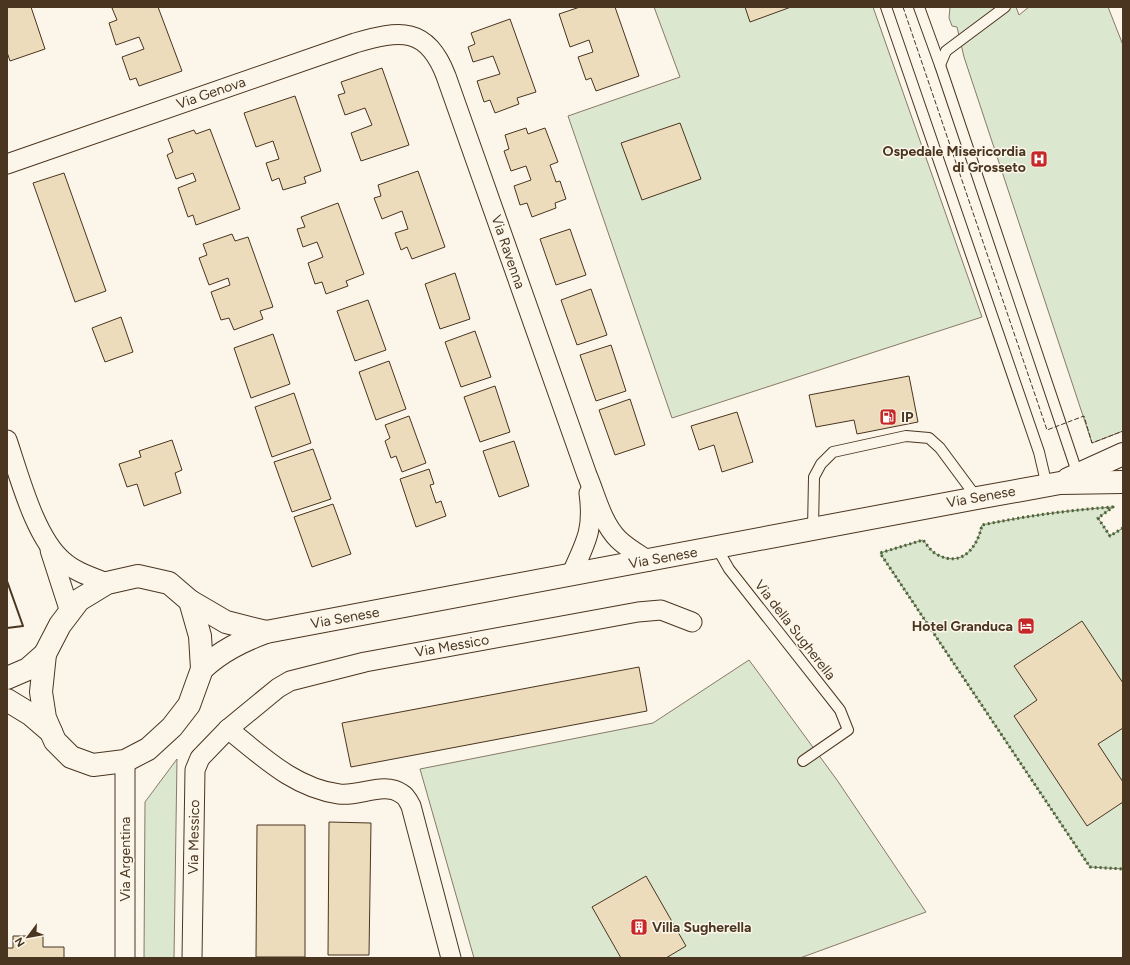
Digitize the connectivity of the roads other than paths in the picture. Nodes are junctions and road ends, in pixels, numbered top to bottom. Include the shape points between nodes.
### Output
1 (886, 7) edge
2 (1005, 7) edge
3 (921, 9) edge
4 (417, 37) joint
5 (940, 65) junction
6 (7, 164) edge
7 (7, 440) edge
8 (1123, 454) edge
9 (587, 475) junction
10 (1061, 481) junction
11 (1123, 482) edge
12 (977, 498) junction
13 (813, 529) junction
14 (47, 543) junction
15 (717, 548) junction
16 (649, 561) junction
17 (571, 575) junction
18 (107, 583) junction
19 (190, 602) junction
20 (70, 612) junction
21 (692, 622) dead end
22 (266, 632) junction
23 (45, 654) junction
24 (202, 669) junction
25 (7, 678) edge
26 (7, 700) edge
27 (228, 729) junction
28 (52, 733) junction
29 (125, 761) junction
30 (802, 761) dead end
31 (125, 958) edge
32 (192, 958) edge
33 (451, 958) edge

1 - 10 lane via 1039,452
2 - 5 lane via 946,51
3 - 5 lane
4 - 6 street, Via Genova via 394,34 355,43
4 - 9 street, Via Ravenna via 436,55 446,76
5 - 10 lane
7 - 14 street via 31,508
8 - 10 main road, Via Senese
9 - 16 street, Via Ravenna via 614,535
9 - 17 street, Via Ravenna via 591,510 590,528
10 - 11 main road, Via Senese
10 - 12 main road, Via Senese
12 - 13 main road, Via Senese
12 - 13 lane via 940,448 929,438 906,436 833,452 821,464 814,477
13 - 15 main road, Via Senese
14 - 18 street via 70,567
14 - 20 street
15 - 16 main road, Via Senese
15 - 30 lane, Via della Sugherella via 729,569 840,710 848,730
16 - 17 main road, Via Senese
17 - 22 main road, Via Senese
18 - 19 main road, Via Senese via 138,576 169,583
18 - 20 main road, Via Senese via 79,600
19 - 22 main road, Via Senese via 226,622
19 - 24 main road via 200,636
20 - 23 main road, Via Senese
21 - 27 street, Via Messico via 661,610 638,612 309,675 290,680 278,688
22 - 24 main road, Via Senese via 232,647 212,659
23 - 25 main road via 28,669
23 - 28 main road via 41,692
24 - 29 main road via 189,705 172,727 148,749
26 - 28 main road via 30,714
27 - 32 street, Via Messico via 200,758 195,770
27 - 33 street via 283,773 307,785 340,795 377,790 394,790 402,794 412,806
28 - 29 main road via 55,741 70,757 93,765
29 - 31 street, Via Argentina

